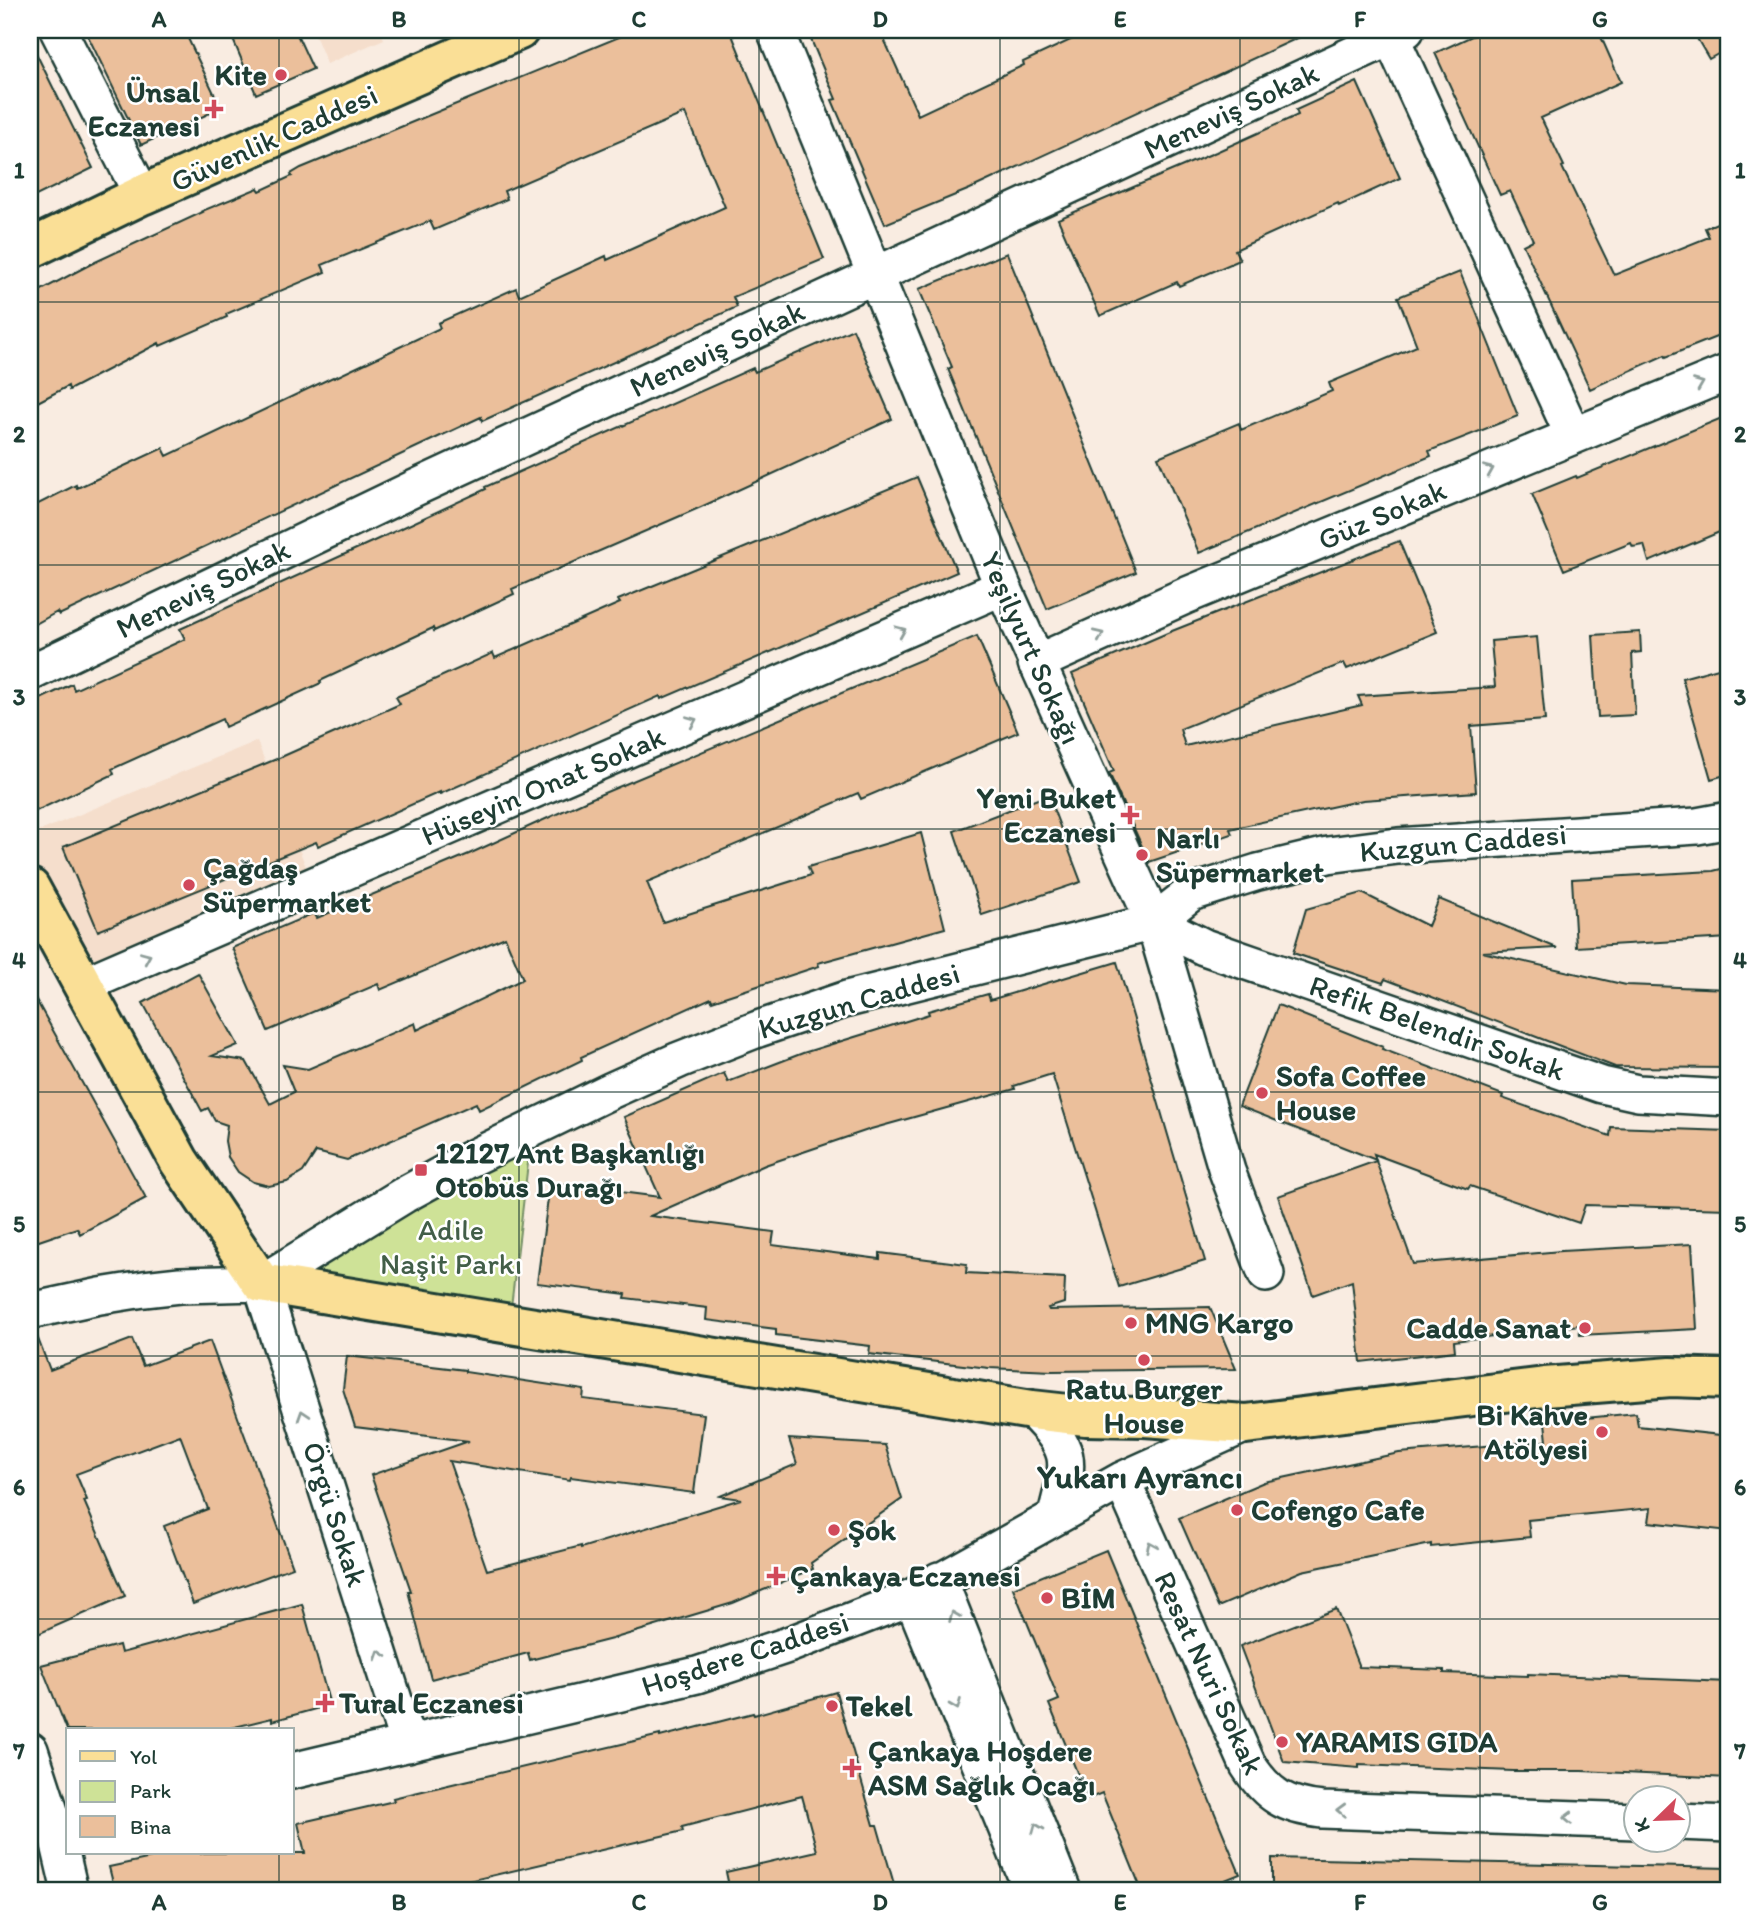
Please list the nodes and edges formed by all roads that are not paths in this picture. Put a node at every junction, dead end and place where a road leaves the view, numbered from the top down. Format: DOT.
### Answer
graph roads {
  1 [pos="58,30"];
  2 [pos="519,30"];
  3 [pos="775,30"];
  4 [pos="1398,33"];
  5 [pos="142,195"];
  6 [pos="30,249"];
  7 [pos="876,275"];
  8 [pos="1729,372"];
  9 [pos="1573,435"];
  10 [pos="1003,587"];
  11 [pos="1036,663"];
  12 [pos="30,673"];
  13 [pos="1729,820"];
  14 [pos="30,888"];
  15 [pos="1154,922"];
  16 [pos="83,985"];
  17 [pos="1729,1098"];
  18 [pos="1266,1274"];
  19 [pos="261,1283"];
  20 [pos="30,1311"];
  21 [pos="1729,1379"];
  22 [pos="1032,1410"];
  23 [pos="1246,1424"];
  24 [pos="1122,1480"];
  25 [pos="1056,1515"];
  26 [pos="926,1588"];
  27 [pos="408,1744"];
  28 [pos="30,1750"];
  29 [pos="294,1771"];
  30 [pos="1622,1821"];
  31 [pos="1692,1823"];
  32 [pos="1729,1824"];
  33 [pos="51,1828"];
  34 [pos="70,1891"];
  35 [pos="1032,1891"];
  36 [pos="1063,1891"];
  1 -- 5 [label="street"];
  2 -- 5 [label="main road, Güvenlik Caddesi"];
  3 -- 7 [label="street, Yeşilyurt Sokağı"];
  4 -- 7 [label="street, Meneviş Sokak"];
  4 -- 9 [label="street"];
  5 -- 6 [label="main road, Güvenlik Caddesi"];
  7 -- 10 [label="street, Yeşilyurt Sokağı"];
  7 -- 12 [label="street, Meneviş Sokak"];
  9 -- 8 [label="street, Güz Sokak, one-way"];
  11 -- 9 [label="street, Güz Sokak, one-way"];
  10 -- 11 [label="street, Yeşilyurt Sokağı"];
  16 -- 10 [label="street, Hüseyin Onat Sokak, one-way"];
  11 -- 15 [label="street, Yeşilyurt Sokağı"];
  13 -- 15 [label="street, Kuzgun Caddesi"];
  14 -- 16 [label="main road"];
  15 -- 17 [label="street, Refik Belendir Sokak"];
  15 -- 18 [label="street, Yeşilyurt Sokağı"];
  15 -- 19 [label="street, Kuzgun Caddesi"];
  16 -- 19 [label="main road"];
  19 -- 20 [label="street"];
  19 -- 22 [label="main road"];
  27 -- 19 [label="street, Örgü Sokak, one-way"];
  21 -- 23 [label="main road"];
  22 -- 23 [label="main road"];
  22 -- 25 [label="street"];
  23 -- 24 [label="street, Hoşdere Caddesi"];
  24 -- 25 [label="street, Hoşdere Caddesi"];
  30 -- 24 [label="street, Resat Nuri Sokak, one-way"];
  25 -- 26 [label="street, Hoşdere Caddesi"];
  26 -- 27 [label="street, Hoşdere Caddesi"];
  26 -- 35 [label="street, one-way"];
  36 -- 26 [label="street, one-way"];
  27 -- 29 [label="street, Hoşdere Caddesi"];
  28 -- 33 [label="street"];
  31 -- 32 [label="street"];
  33 -- 34 [label="street"];
}
